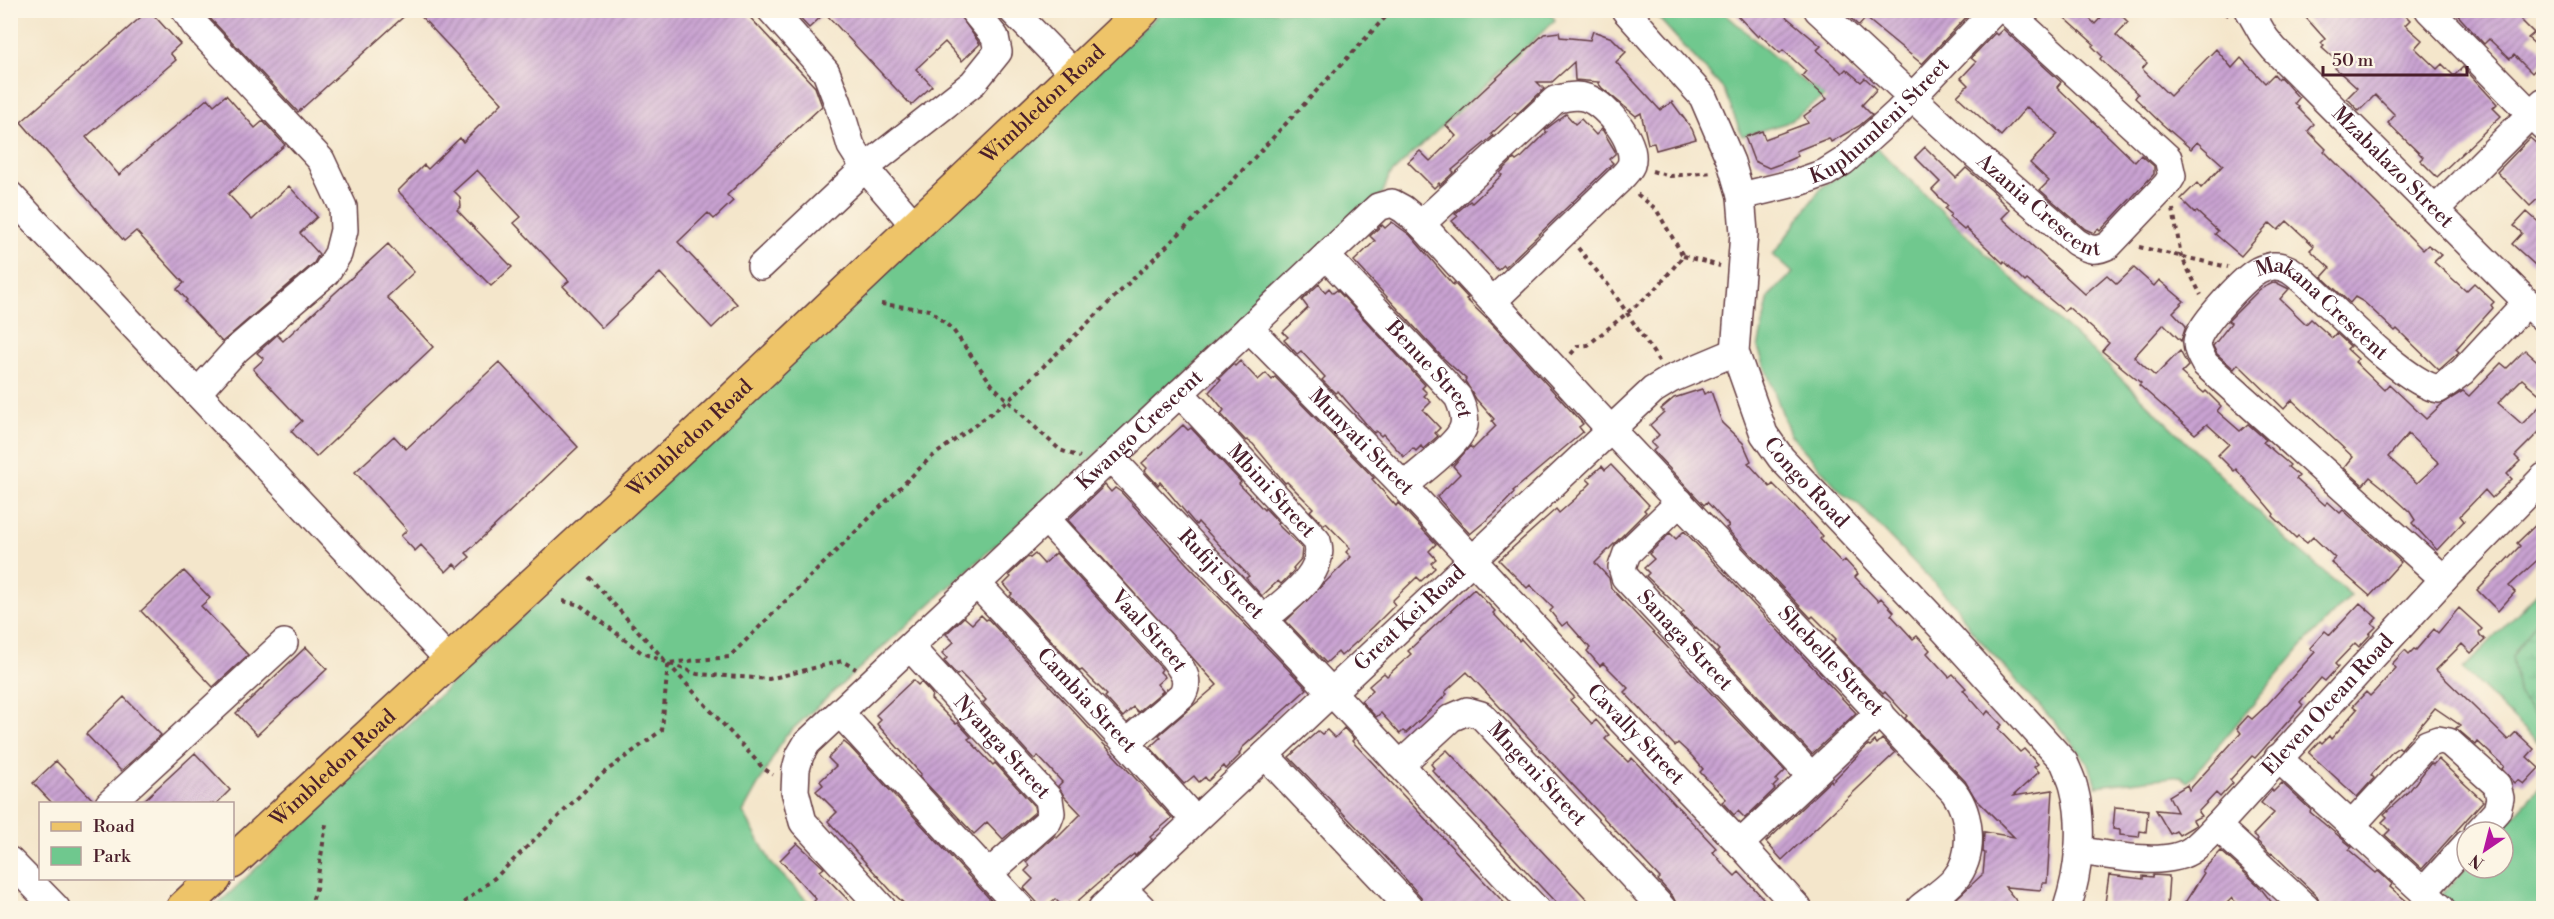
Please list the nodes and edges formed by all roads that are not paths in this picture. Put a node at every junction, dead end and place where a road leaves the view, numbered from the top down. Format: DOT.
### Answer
graph roads {
  1 [pos="186,10"];
  2 [pos="771,10"];
  3 [pos="973,10"];
  4 [pos="1012,10"];
  5 [pos="1143,10"];
  6 [pos="1625,10"];
  7 [pos="1818,10"];
  8 [pos="1995,10"];
  9 [pos="2006,10"];
  10 [pos="2248,10"];
  11 [pos="2429,10"];
  12 [pos="1075,75"];
  13 [pos="1912,97"];
  14 [pos="2539,114"];
  15 [pos="865,168"];
  16 [pos="10,195"];
  17 [pos="1741,196"];
  18 [pos="2436,209"];
  19 [pos="1421,224"];
  20 [pos="915,226"];
  21 [pos="1326,256"];
  22 [pos="761,266"];
  23 [pos="1493,301"];
  24 [pos="2535,310"];
  25 [pos="1249,328"];
  26 [pos="1735,352"];
  27 [pos="197,393"];
  28 [pos="1180,393"];
  29 [pos="1611,430"];
  30 [pos="1111,458"];
  31 [pos="2544,477"];
  32 [pos="1404,486"];
  33 [pos="1680,502"];
  34 [pos="1046,519"];
  35 [pos="1473,560"];
  36 [pos="2444,579"];
  37 [pos="977,584"];
  38 [pos="1263,620"];
  39 [pos="284,643"];
  40 [pos="910,647"];
  41 [pos="450,661"];
  42 [pos="1331,693"];
  43 [pos="1880,712"];
  44 [pos="840,713"];
  45 [pos="1126,743"];
  46 [pos="1265,755"];
  47 [pos="2278,758"];
  48 [pos="1400,765"];
  49 [pos="1811,776"];
  50 [pos="111,802"];
  51 [pos="1196,820"];
  52 [pos="2489,820"];
  53 [pos="2217,826"];
  54 [pos="2351,826"];
  55 [pos="1740,844"];
  56 [pos="2078,850"];
  57 [pos="234,860"];
  58 [pos="2455,863"];
  59 [pos="26,869"];
  60 [pos="988,874"];
  61 [pos="214,880"];
  62 [pos="1123,889"];
  63 [pos="2432,900"];
  64 [pos="56,909"];
  65 [pos="183,909"];
  66 [pos="882,909"];
  67 [pos="1020,909"];
  68 [pos="1102,909"];
  69 [pos="1142,909"];
  70 [pos="1410,909"];
  71 [pos="1535,909"];
  72 [pos="1662,909"];
  73 [pos="1798,909"];
  74 [pos="1920,909"];
  75 [pos="2067,909"];
  76 [pos="2306,909"];
  1 -- 27 [label="street"];
  2 -- 15 [label="street"];
  3 -- 15 [label="street"];
  4 -- 12 [label="street"];
  5 -- 12 [label="main road, Wimbledon Road"];
  6 -- 17 [label="street, Congo Road"];
  7 -- 13 [label="street"];
  8 -- 13 [label="street, Kuphumleni Street"];
  9 -- 13 [label="street, Azania Crescent"];
  10 -- 18 [label="street, Mzabalazo Street"];
  11 -- 14 [label="street"];
  12 -- 20 [label="main road, Wimbledon Road"];
  13 -- 17 [label="street, Kuphumleni Street"];
  14 -- 18 [label="street"];
  15 -- 20 [label="street"];
  15 -- 22 [label="street"];
  16 -- 27 [label="street"];
  17 -- 26 [label="street, Congo Road"];
  18 -- 24 [label="street, Mzabalazo Street"];
  19 -- 21 [label="street, Kwango Crescent"];
  19 -- 23 [label="street, Kwango Crescent"];
  19 -- 23 [label="street"];
  20 -- 41 [label="main road, Wimbledon Road"];
  21 -- 25 [label="street, Kwango Crescent"];
  21 -- 32 [label="street, Benue Street"];
  23 -- 29 [label="street, Kwango Crescent"];
  24 -- 36 [label="street, Makana Crescent"];
  25 -- 28 [label="street, Kwango Crescent"];
  25 -- 32 [label="street, Munyati Street"];
  26 -- 29 [label="street, Great Kei Road"];
  26 -- 56 [label="street, Congo Road"];
  27 -- 41 [label="street"];
  28 -- 30 [label="street, Kwango Crescent"];
  28 -- 38 [label="street, Mbini Street"];
  29 -- 33 [label="street, Shebelle Street"];
  29 -- 35 [label="street, Great Kei Road"];
  30 -- 34 [label="street, Kwango Crescent"];
  30 -- 38 [label="street, Rufiji Street"];
  31 -- 36 [label="street, Eleven Ocean Road"];
  32 -- 35 [label="street, Munyati Street"];
  33 -- 43 [label="street, Shebelle Street"];
  33 -- 49 [label="street, Sanaga Street"];
  34 -- 37 [label="street, Kwango Crescent"];
  34 -- 45 [label="street, Vaal Street"];
  35 -- 42 [label="street, Great Kei Road"];
  35 -- 55 [label="street, Cavally Street"];
  36 -- 47 [label="street, Eleven Ocean Road"];
  37 -- 40 [label="street, Kwango Crescent"];
  37 -- 45 [label="street, Cambia Street"];
  38 -- 42 [label="street, Rufiji Street"];
  39 -- 50 [label="street"];
  40 -- 44 [label="street, Kwango Crescent"];
  40 -- 60 [label="street, Nyanga Street"];
  41 -- 57 [label="main road, Wimbledon Road"];
  42 -- 46 [label="street, Great Kei Road"];
  42 -- 48 [label="street, Rufiji Street"];
  43 -- 49 [label="street"];
  43 -- 74 [label="street, Shebelle Street"];
  44 -- 60 [label="street"];
  44 -- 66 [label="street, Kwango Crescent"];
  45 -- 51 [label="street, Cambia Street"];
  46 -- 51 [label="street, Great Kei Road"];
  46 -- 70 [label="street"];
  47 -- 53 [label="street, Eleven Ocean Road"];
  47 -- 54 [label="street"];
  48 -- 71 [label="street, Rufiji Street"];
  48 -- 72 [label="street, Mngeni Street"];
  49 -- 55 [label="street"];
  51 -- 62 [label="street, Great Kei Road"];
  52 -- 54 [label="street"];
  53 -- 56 [label="street, Eleven Ocean Road"];
  53 -- 76 [label="street"];
  54 -- 63 [label="street"];
  55 -- 73 [label="street, Cavally Street"];
  56 -- 75 [label="street, Congo Road"];
  58 -- 63 [label="street"];
  59 -- 64 [label="street"];
  60 -- 67 [label="street"];
  61 -- 65 [label="main road"];
  62 -- 68 [label="street, Great Kei Road"];
  62 -- 69 [label="street"];
}
